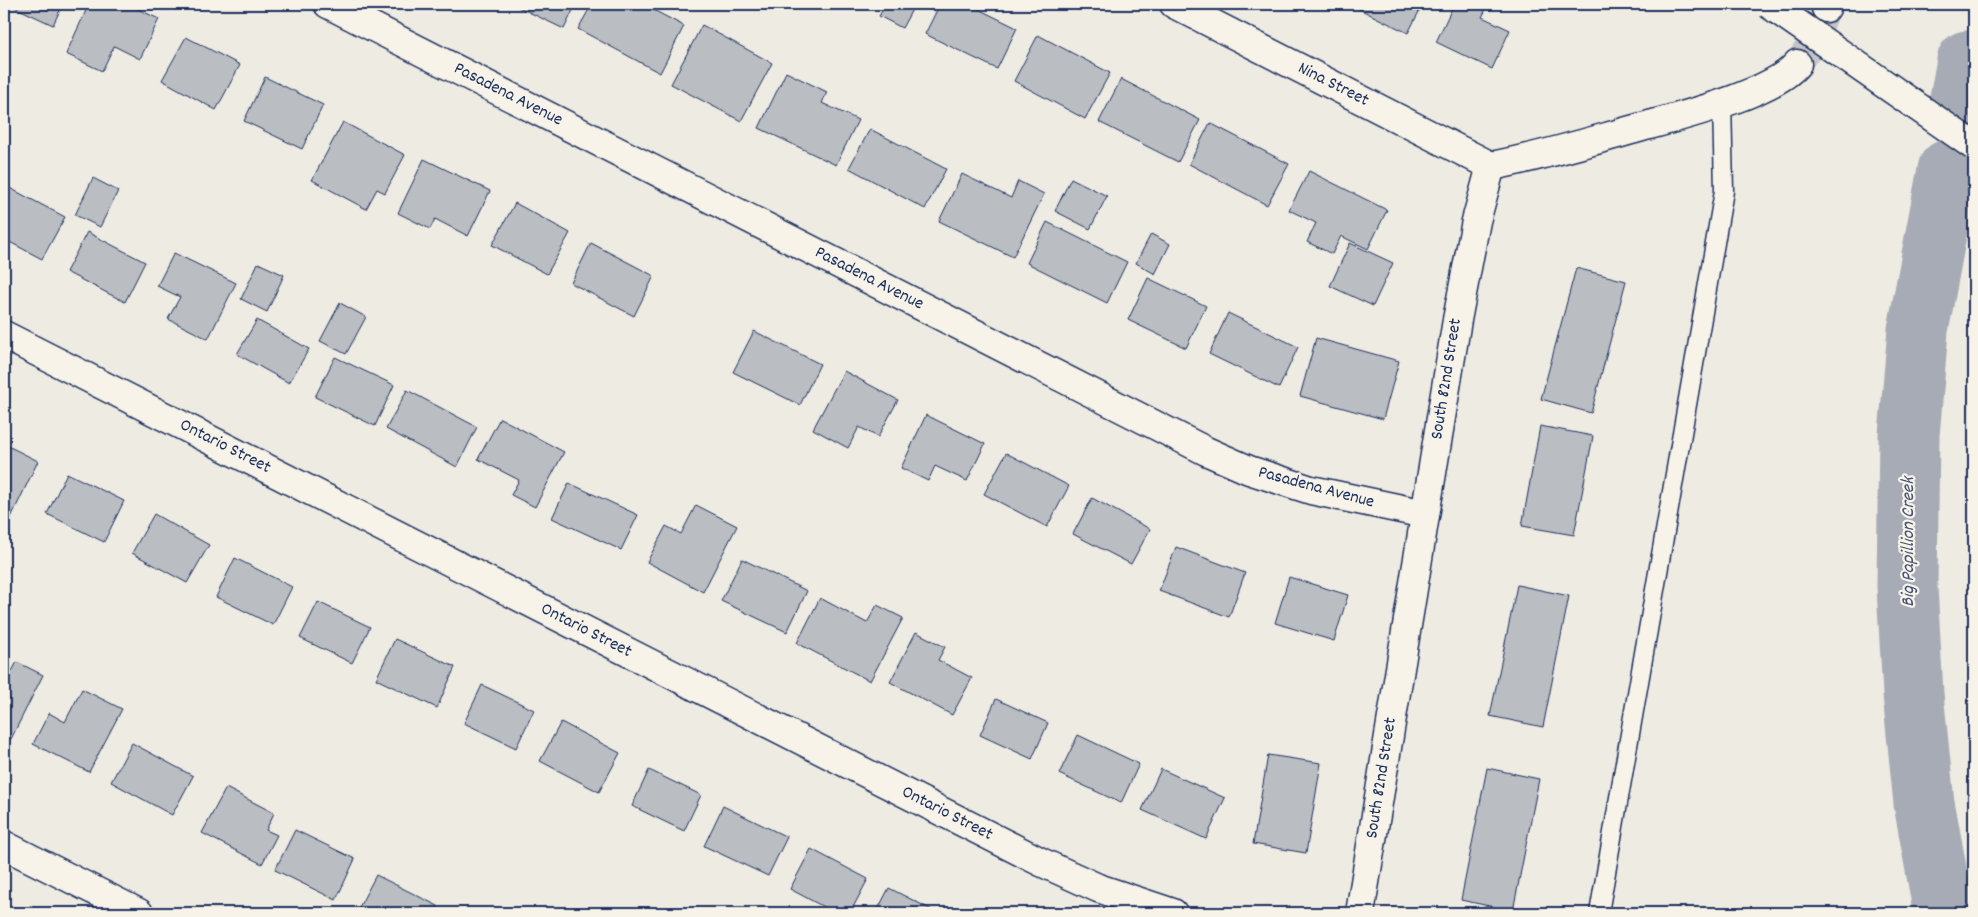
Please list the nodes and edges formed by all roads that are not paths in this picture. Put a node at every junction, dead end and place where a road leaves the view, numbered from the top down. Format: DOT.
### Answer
graph roads {
  1 [pos="328,4"];
  2 [pos="1174,4"];
  3 [pos="1770,4"];
  4 [pos="1797,64"];
  5 [pos="1722,102"];
  6 [pos="1974,146"];
  7 [pos="1491,166"];
  8 [pos="4,335"];
  9 [pos="1425,514"];
  10 [pos="4,845"];
  11 [pos="139,913"];
  12 [pos="1174,913"];
  13 [pos="1360,913"];
  14 [pos="1599,913"];
  1 -- 9 [label="main road, Pasadena Avenue"];
  2 -- 7 [label="main road, Nina Street"];
  3 -- 6 [label="main road, bridge"];
  4 -- 5 [label="main road"];
  5 -- 7 [label="main road"];
  5 -- 14 [label="lane"];
  7 -- 9 [label="main road, South 82nd Street"];
  8 -- 12 [label="main road, Ontario Street"];
  9 -- 13 [label="main road, South 82nd Street"];
  10 -- 11 [label="main road"];
}
